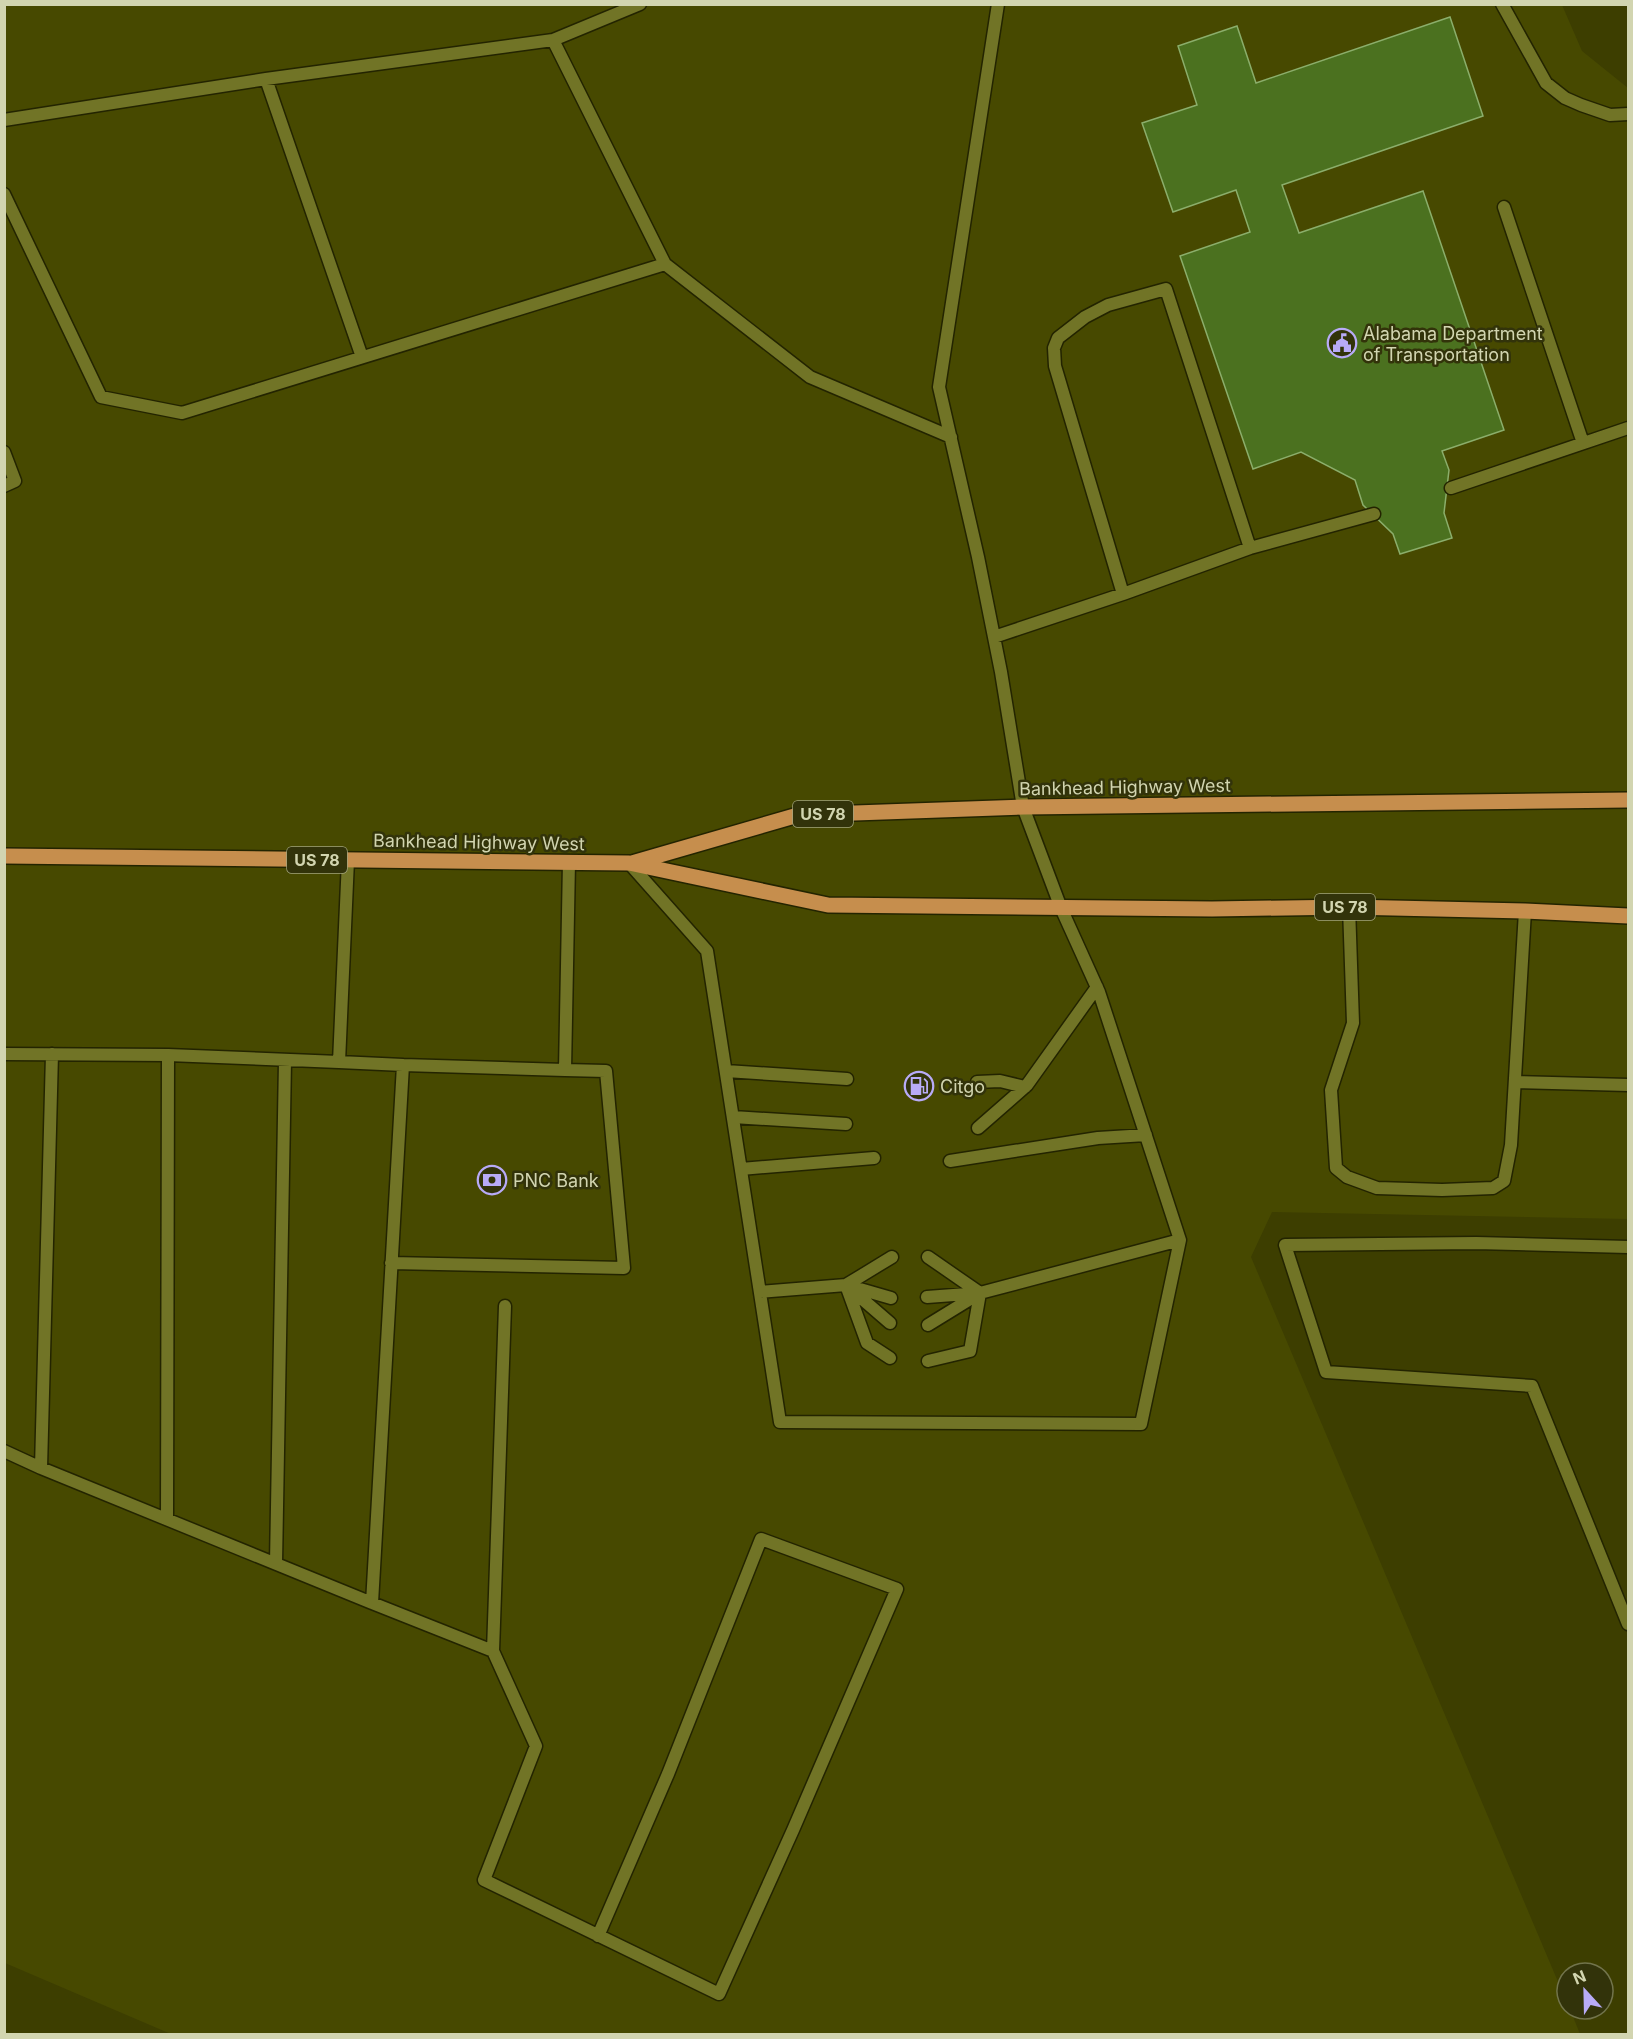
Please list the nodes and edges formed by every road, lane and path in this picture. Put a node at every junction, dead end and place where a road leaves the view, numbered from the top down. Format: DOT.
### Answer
graph roads {
  1 [pos="640,4"];
  2 [pos="998,4"];
  3 [pos="1502,4"];
  4 [pos="552,40"];
  5 [pos="266,79"];
  6 [pos="1629,114"];
  7 [pos="4,120"];
  8 [pos="4,194"];
  9 [pos="1504,207"];
  10 [pos="665,264"];
  11 [pos="362,357"];
  12 [pos="1629,428"];
  13 [pos="951,437"];
  14 [pos="1583,443"];
  15 [pos="4,452"];
  16 [pos="4,486"];
  17 [pos="1451,488"];
  18 [pos="1374,514"];
  19 [pos="1250,548"];
  20 [pos="1123,594"];
  21 [pos="994,637"];
  22 [pos="1629,800"];
  23 [pos="1023,807"];
  24 [pos="4,856"];
  25 [pos="348,860"];
  26 [pos="570,862"];
  27 [pos="629,863"];
  28 [pos="1349,907"];
  29 [pos="1061,908"];
  30 [pos="1525,911"];
  31 [pos="1629,916"];
  32 [pos="1097,987"];
  33 [pos="4,1054"];
  34 [pos="52,1054"];
  35 [pos="168,1055"];
  36 [pos="285,1061"];
  37 [pos="339,1062"];
  38 [pos="403,1065"];
  39 [pos="565,1070"];
  40 [pos="726,1071"];
  41 [pos="847,1079"];
  42 [pos="977,1082"];
  43 [pos="1515,1082"];
  44 [pos="1629,1085"];
  45 [pos="1025,1087"];
  46 [pos="733,1117"];
  47 [pos="846,1124"];
  48 [pos="978,1128"];
  49 [pos="1146,1135"];
  50 [pos="874,1158"];
  51 [pos="950,1161"];
  52 [pos="741,1169"];
  53 [pos="1180,1240"];
  54 [pos="1629,1247"];
  55 [pos="892,1257"];
  56 [pos="928,1257"];
  57 [pos="391,1263"];
  58 [pos="846,1285"];
  59 [pos="760,1292"];
  60 [pos="981,1293"];
  61 [pos="927,1297"];
  62 [pos="891,1298"];
  63 [pos="505,1306"];
  64 [pos="890,1323"];
  65 [pos="928,1325"];
  66 [pos="890,1358"];
  67 [pos="928,1361"];
  68 [pos="4,1451"];
  69 [pos="41,1467"];
  70 [pos="167,1519"];
  71 [pos="276,1563"];
  72 [pos="372,1603"];
  73 [pos="1629,1624"];
  74 [pos="493,1651"];
  75 [pos="598,1936"];
  1 -- 4 [label="lane"];
  2 -- 13 [label="lane"];
  3 -- 6 [label="lane"];
  4 -- 5 [label="lane"];
  4 -- 10 [label="lane"];
  5 -- 7 [label="lane"];
  5 -- 11 [label="lane"];
  8 -- 11 [label="lane"];
  9 -- 14 [label="lane"];
  10 -- 11 [label="lane"];
  10 -- 13 [label="lane"];
  12 -- 14 [label="lane"];
  13 -- 21 [label="lane"];
  14 -- 17 [label="lane"];
  15 -- 16 [label="lane"];
  18 -- 19 [label="lane"];
  19 -- 20 [label="lane"];
  19 -- 20 [label="lane"];
  20 -- 21 [label="lane"];
  21 -- 23 [label="lane"];
  22 -- 23 [label="main road, Bankhead Highway West / US 78"];
  23 -- 27 [label="main road, Bankhead Highway West / US 78"];
  23 -- 29 [label="lane"];
  24 -- 25 [label="main road, Bankhead Highway West / US 78"];
  25 -- 26 [label="main road, Bankhead Highway West / US 78"];
  25 -- 37 [label="lane"];
  26 -- 27 [label="main road, Bankhead Highway West / US 78"];
  26 -- 39 [label="lane"];
  27 -- 29 [label="main road, Bankhead Highway West / US 78"];
  27 -- 40 [label="lane"];
  28 -- 29 [label="main road, Bankhead Highway West / US 78"];
  28 -- 30 [label="main road, Bankhead Highway West / US 78"];
  28 -- 43 [label="lane"];
  29 -- 32 [label="lane"];
  30 -- 31 [label="main road, Bankhead Highway West / US 78"];
  30 -- 43 [label="lane"];
  32 -- 45 [label="lane"];
  32 -- 49 [label="lane"];
  33 -- 34 [label="lane"];
  34 -- 35 [label="lane"];
  34 -- 69 [label="lane"];
  35 -- 36 [label="lane"];
  35 -- 70 [label="lane"];
  36 -- 37 [label="lane"];
  36 -- 71 [label="lane"];
  37 -- 38 [label="lane"];
  38 -- 39 [label="lane"];
  38 -- 57 [label="lane"];
  39 -- 57 [label="lane"];
  40 -- 41 [label="lane"];
  40 -- 46 [label="lane"];
  42 -- 45 [label="lane"];
  43 -- 44 [label="lane"];
  45 -- 48 [label="lane"];
  46 -- 47 [label="lane"];
  46 -- 52 [label="lane"];
  49 -- 51 [label="lane"];
  49 -- 53 [label="lane"];
  50 -- 52 [label="lane"];
  52 -- 59 [label="lane"];
  53 -- 59 [label="lane"];
  53 -- 60 [label="lane"];
  54 -- 73 [label="lane"];
  55 -- 58 [label="lane"];
  56 -- 60 [label="lane"];
  57 -- 72 [label="lane"];
  58 -- 59 [label="lane"];
  58 -- 62 [label="lane"];
  58 -- 64 [label="lane"];
  58 -- 66 [label="lane"];
  60 -- 61 [label="lane"];
  60 -- 65 [label="lane"];
  60 -- 67 [label="lane"];
  63 -- 74 [label="lane"];
  68 -- 69 [label="lane"];
  69 -- 70 [label="lane"];
  70 -- 71 [label="lane"];
  71 -- 72 [label="lane"];
  72 -- 74 [label="lane"];
  74 -- 75 [label="lane"];
  75 -- 75 [label="lane"];
}
